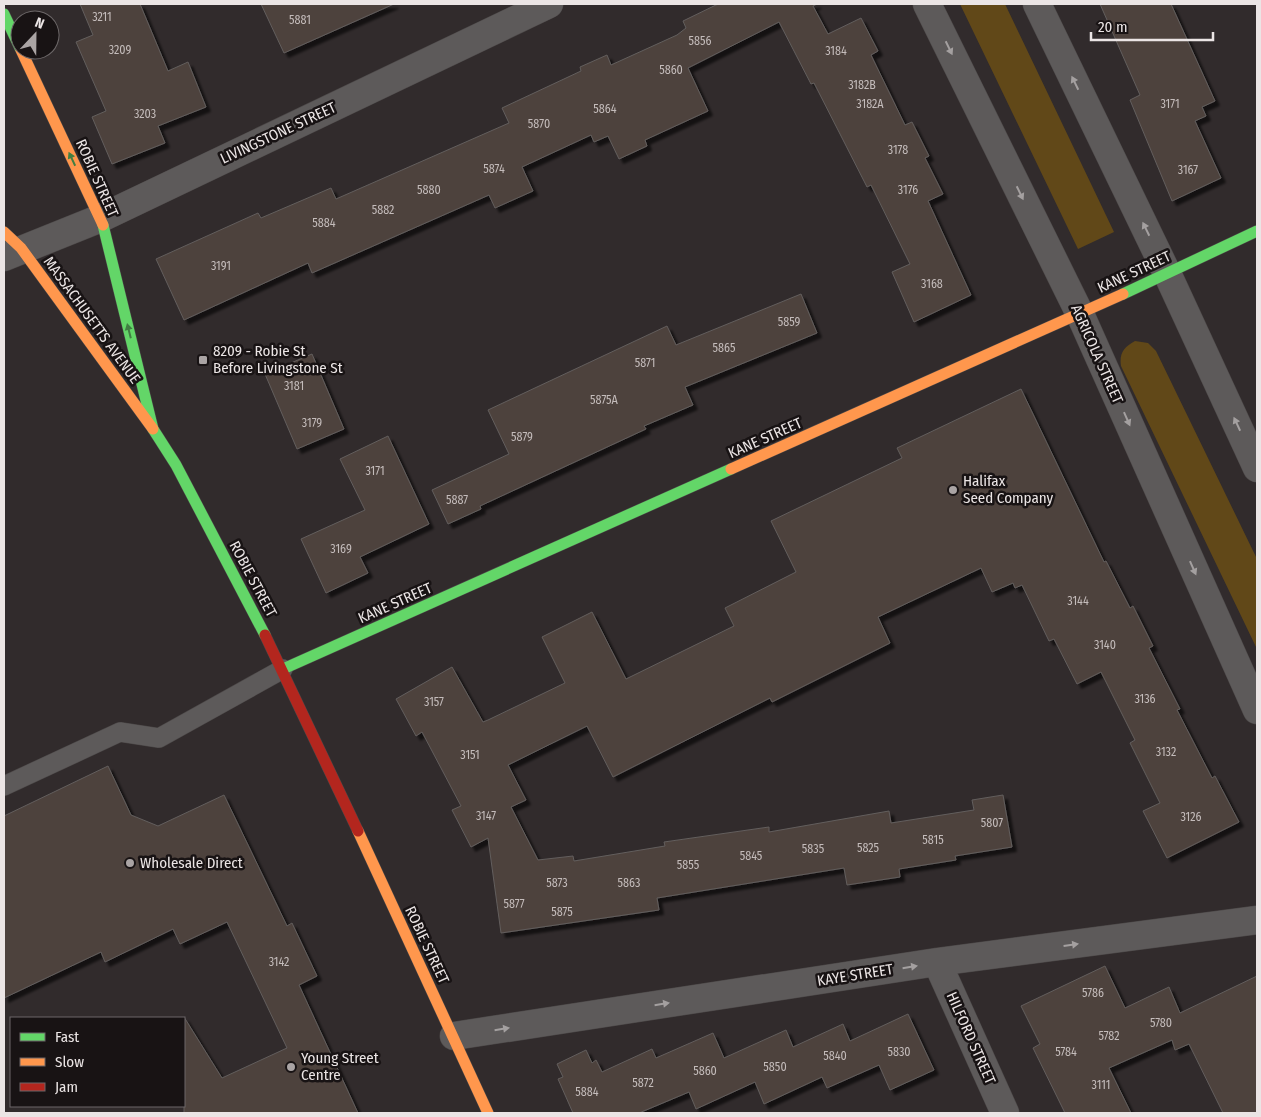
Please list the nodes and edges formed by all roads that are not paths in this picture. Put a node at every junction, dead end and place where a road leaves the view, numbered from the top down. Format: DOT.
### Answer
graph roads {
  1 [pos="549,4"];
  2 [pos="927,4"];
  3 [pos="1037,4"];
  4 [pos="4,14"];
  5 [pos="10,27"];
  6 [pos="25,60"];
  7 [pos="101,218"];
  8 [pos="1257,231"];
  9 [pos="9,246"];
  10 [pos="1167,273"];
  11 [pos="1080,314"];
  12 [pos="153,429"];
  13 [pos="1257,468"];
  14 [pos="283,670"];
  15 [pos="1257,710"];
  16 [pos="4,786"];
  17 [pos="1257,920"];
  18 [pos="937,962"];
  19 [pos="454,1036"];
  20 [pos="488,1113"];
  21 [pos="1005,1113"];
  1 -- 7 [label="street, LIVINGSTONE STREET"];
  2 -- 11 [label="street, AGRICOLA STREET, one-way"];
  10 -- 3 [label="street, one-way"];
  4 -- 5 [label="street, ROBIE STREET"];
  7 -- 6 [label="street, ROBIE STREET, one-way"];
  7 -- 9 [label="street, LIVINGSTONE STREET"];
  12 -- 7 [label="street, ROBIE STREET, one-way"];
  8 -- 10 [label="street, KANE STREET"];
  9 -- 12 [label="street, MASSACHUSETTS AVENUE"];
  10 -- 11 [label="street, KANE STREET"];
  13 -- 10 [label="street, one-way"];
  11 -- 14 [label="street, KANE STREET"];
  11 -- 15 [label="street, AGRICOLA STREET, one-way"];
  12 -- 14 [label="street, ROBIE STREET"];
  14 -- 16 [label="lane"];
  14 -- 19 [label="street, ROBIE STREET"];
  18 -- 17 [label="street, KAYE STREET, one-way"];
  19 -- 18 [label="street, KAYE STREET, one-way"];
  18 -- 21 [label="street, HILFORD STREET"];
  19 -- 20 [label="street, ROBIE STREET"];
}
